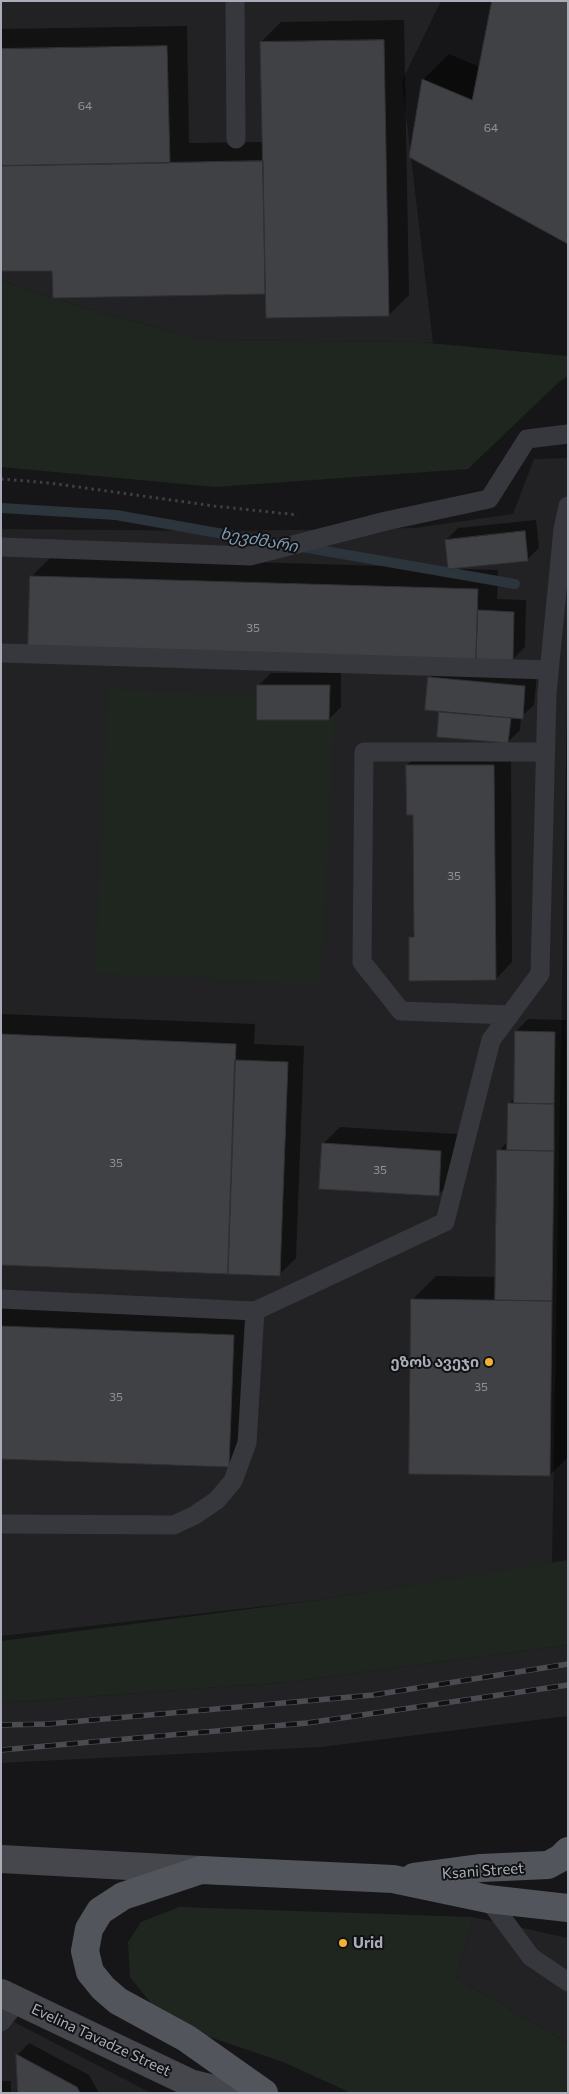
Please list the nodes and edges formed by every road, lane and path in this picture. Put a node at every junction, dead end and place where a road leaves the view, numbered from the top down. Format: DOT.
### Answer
graph roads {
  1 [pos="235,1"];
  2 [pos="236,139"];
  3 [pos="568,434"];
  4 [pos="1,479"];
  5 [pos="568,506"];
  6 [pos="300,515"];
  7 [pos="1,547"];
  8 [pos="1,653"];
  9 [pos="548,670"];
  10 [pos="545,752"];
  11 [pos="510,1015"];
  12 [pos="1,1299"];
  13 [pos="255,1311"];
  14 [pos="1,1524"];
  15 [pos="568,1851"];
  16 [pos="1,1859"];
  17 [pos="201,1870"];
  18 [pos="393,1879"];
  19 [pos="488,1899"];
  20 [pos="568,1908"];
  21 [pos="568,1982"];
  22 [pos="10,1997"];
  23 [pos="1,2022"];
  24 [pos="230,2093"];
  25 [pos="264,2093"];
  1 -- 2 [label="lane"];
  3 -- 7 [label="lane"];
  4 -- 6 [label="path"];
  5 -- 9 [label="lane"];
  8 -- 9 [label="lane"];
  9 -- 10 [label="lane"];
  10 -- 11 [label="lane"];
  10 -- 11 [label="lane"];
  11 -- 13 [label="lane"];
  12 -- 13 [label="lane"];
  13 -- 14 [label="lane"];
  15 -- 18 [label="main road, Ksani Street"];
  16 -- 17 [label="main road"];
  17 -- 18 [label="main road"];
  17 -- 25 [label="main road"];
  18 -- 19 [label="main road"];
  19 -- 20 [label="main road"];
  19 -- 21 [label="lane"];
  22 -- 23 [label="lane"];
  22 -- 24 [label="main road, Evelina Tavadze Street"];
}
